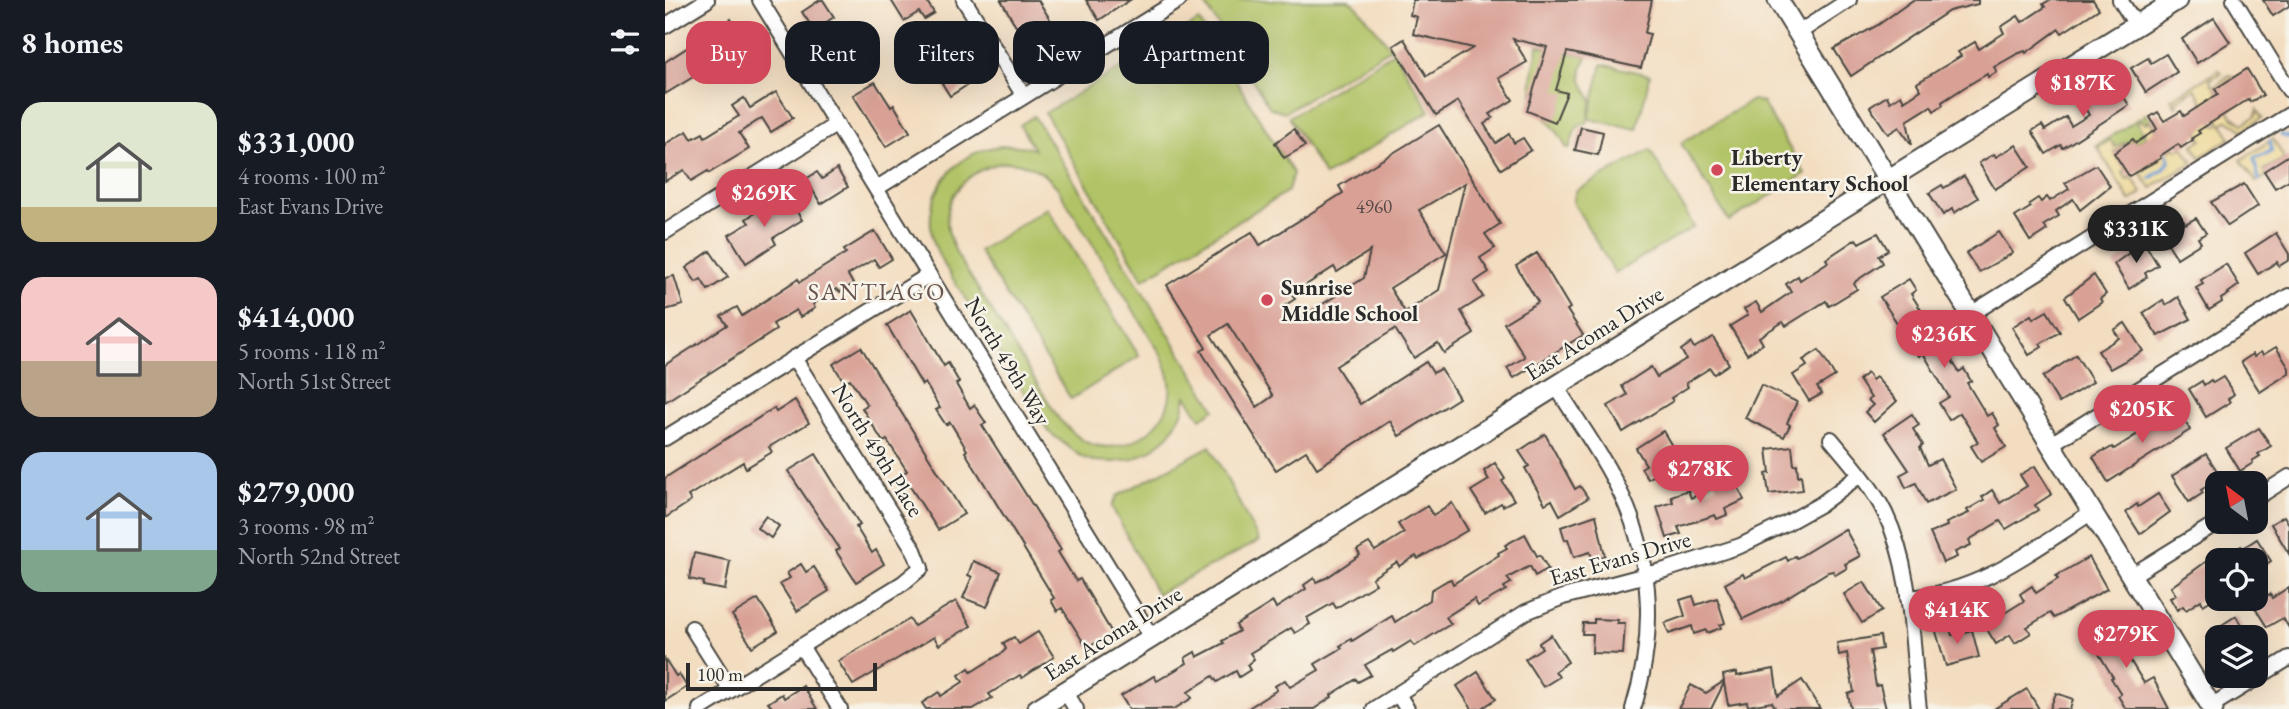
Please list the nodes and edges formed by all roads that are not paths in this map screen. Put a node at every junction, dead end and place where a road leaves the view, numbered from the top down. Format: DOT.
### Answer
graph roads {
  1 [pos="707,0"];
  2 [pos="760,0"];
  3 [pos="964,0"];
  4 [pos="1778,0"];
  5 [pos="1849,0"];
  6 [pos="2120,0"];
  7 [pos="2178,0"];
  8 [pos="2234,0"];
  9 [pos="1172,2"];
  10 [pos="665,26"];
  11 [pos="2137,26"];
  12 [pos="1798,33"];
  13 [pos="2289,90"];
  14 [pos="1024,96"];
  15 [pos="2289,115"];
  16 [pos="837,124"];
  17 [pos="1890,179"];
  18 [pos="877,188"];
  19 [pos="665,232"];
  20 [pos="929,275"];
  21 [pos="2289,296"];
  22 [pos="1971,314"];
  23 [pos="794,358"];
  24 [pos="1556,386"];
  25 [pos="665,438"];
  26 [pos="1831,439"];
  27 [pos="2051,444"];
  28 [pos="1860,475"];
  29 [pos="2289,477"];
  30 [pos="2268,490"];
  31 [pos="2092,513"];
  32 [pos="2205,530"];
  33 [pos="1644,575"];
  34 [pos="2131,576"];
  35 [pos="1908,598"];
  36 [pos="692,628"];
  37 [pos="1152,638"];
  38 [pos="801,646"];
  39 [pos="2289,657"];
  40 [pos="731,690"];
  41 [pos="1065,691"];
  42 [pos="1398,694"];
  43 [pos="2212,708"];
  44 [pos="700,709"];
  45 [pos="840,709"];
  46 [pos="1037,709"];
  47 [pos="1076,709"];
  48 [pos="1374,709"];
  49 [pos="1407,709"];
  50 [pos="1633,709"];
  51 [pos="1919,709"];
  1 -- 10 [label="street"];
  2 -- 16 [label="street, North 49th Way"];
  3 -- 14 [label="street"];
  4 -- 12 [label="street"];
  5 -- 12 [label="street"];
  6 -- 11 [label="street"];
  7 -- 11 [label="street, East Acoma Drive"];
  8 -- 13 [label="street"];
  9 -- 14 [label="street"];
  11 -- 17 [label="street, East Acoma Drive"];
  12 -- 17 [label="street"];
  14 -- 18 [label="street"];
  15 -- 22 [label="street"];
  16 -- 18 [label="street, North 49th Way"];
  16 -- 19 [label="street"];
  17 -- 22 [label="street"];
  17 -- 24 [label="street, East Acoma Drive"];
  18 -- 20 [label="street, North 49th Way"];
  20 -- 23 [label="street"];
  20 -- 37 [label="street, North 49th Way"];
  21 -- 27 [label="street"];
  22 -- 27 [label="street"];
  23 -- 25 [label="street"];
  23 -- 38 [label="street, North 49th Place"];
  24 -- 33 [label="street"];
  24 -- 37 [label="street, East Acoma Drive"];
  26 -- 28 [label="street"];
  27 -- 31 [label="street"];
  28 -- 33 [label="street, East Evans Drive"];
  28 -- 35 [label="street"];
  29 -- 30 [label="street"];
  31 -- 34 [label="street"];
  31 -- 35 [label="street"];
  32 -- 34 [label="street"];
  33 -- 42 [label="street, East Evans Drive"];
  33 -- 50 [label="street"];
  34 -- 43 [label="street"];
  35 -- 51 [label="street"];
  36 -- 40 [label="street"];
  37 -- 41 [label="street, East Acoma Drive"];
  38 -- 40 [label="street"];
  38 -- 45 [label="street"];
  39 -- 43 [label="street"];
  40 -- 44 [label="street"];
  41 -- 46 [label="street, East Acoma Drive"];
  41 -- 47 [label="street"];
  42 -- 48 [label="street, East Evans Drive"];
  42 -- 49 [label="street"];
}
